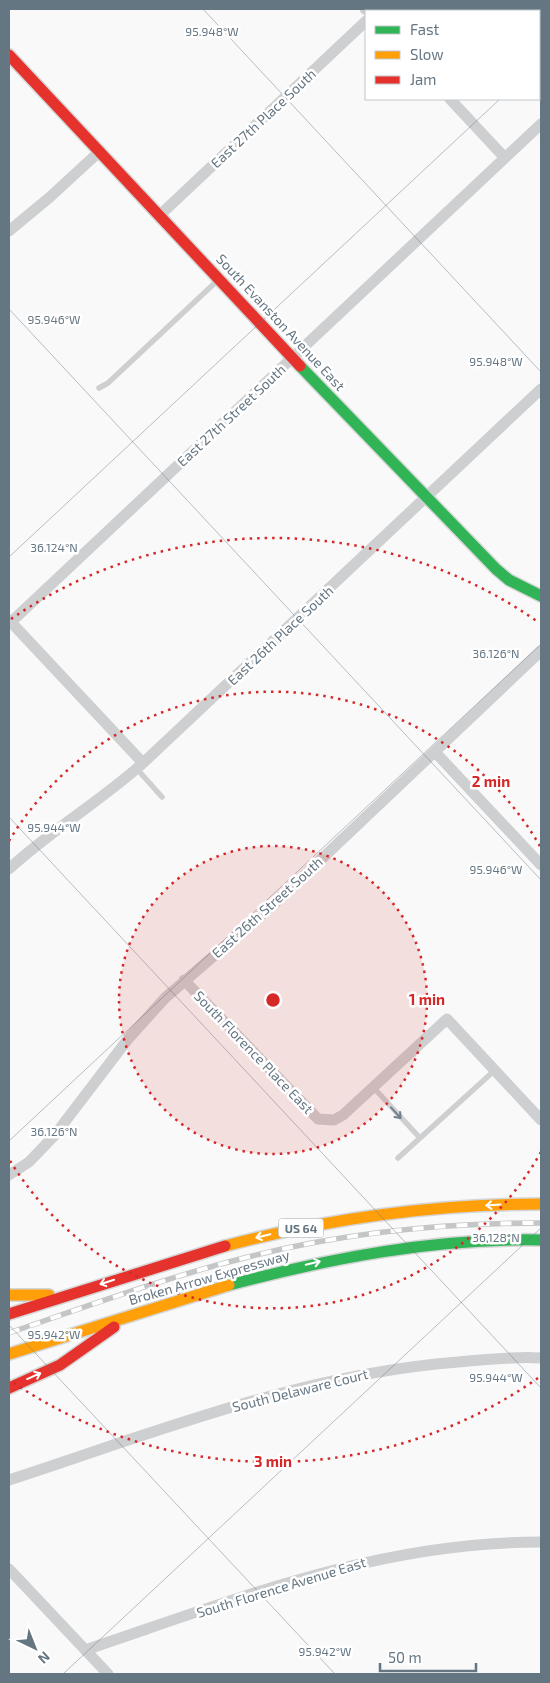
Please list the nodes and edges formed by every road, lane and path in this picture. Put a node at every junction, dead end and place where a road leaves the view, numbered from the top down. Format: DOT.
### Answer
graph roads {
  1 [pos="365,22"];
  2 [pos="9,55"];
  3 [pos="451,100"];
  4 [pos="541,124"];
  5 [pos="100,151"];
  6 [pos="505,158"];
  7 [pos="160,215"];
  8 [pos="9,231"];
  9 [pos="219,279"];
  10 [pos="292,357"];
  11 [pos="99,388"];
  12 [pos="541,389"];
  13 [pos="427,496"];
  14 [pos="541,596"];
  15 [pos="9,622"];
  16 [pos="541,652"];
  17 [pos="435,752"];
  18 [pos="140,766"];
  19 [pos="162,797"];
  20 [pos="541,865"];
  21 [pos="9,869"];
  22 [pos="184,980"];
  23 [pos="495,1070"];
  24 [pos="372,1087"];
  25 [pos="541,1120"];
  26 [pos="420,1138"];
  27 [pos="398,1158"];
  28 [pos="9,1175"];
  29 [pos="541,1204"];
  30 [pos="541,1240"];
  31 [pos="9,1295"];
  32 [pos="69,1295"];
  33 [pos="9,1314"];
  34 [pos="132,1314"];
  35 [pos="9,1354"];
  36 [pos="541,1358"];
  37 [pos="9,1388"];
  38 [pos="9,1480"];
  39 [pos="541,1542"];
  40 [pos="9,1569"];
  41 [pos="85,1650"];
  42 [pos="108,1674"];
  1 -- 7 [label="street, East 27th Place South"];
  2 -- 5 [label="main road, South Evanston Avenue East"];
  3 -- 6 [label="street"];
  4 -- 6 [label="street, East 27th Street South"];
  5 -- 7 [label="main road, South Evanston Avenue East"];
  5 -- 8 [label="street"];
  6 -- 10 [label="street, East 27th Street South"];
  7 -- 9 [label="main road, South Evanston Avenue East"];
  9 -- 10 [label="main road, South Evanston Avenue East"];
  9 -- 11 [label="lane"];
  10 -- 13 [label="main road, South Evanston Avenue East"];
  10 -- 15 [label="street, East 27th Street South"];
  12 -- 13 [label="street, East 26th Place South"];
  13 -- 14 [label="main road, South Evanston Avenue East"];
  13 -- 18 [label="street, East 26th Place South"];
  15 -- 18 [label="street"];
  16 -- 17 [label="street, East 26th Street South"];
  17 -- 20 [label="street"];
  17 -- 22 [label="street, East 26th Street South"];
  18 -- 19 [label="lane"];
  18 -- 21 [label="street, East 26th Place South"];
  22 -- 24 [label="street, South Florence Place East"];
  22 -- 28 [label="street, East 26th Street South"];
  23 -- 24 [label="street"];
  23 -- 25 [label="street"];
  23 -- 26 [label="lane"];
  24 -- 26 [label="lane, one-way"];
  26 -- 27 [label="lane"];
  29 -- 32 [label="main road, Broken Arrow Expressway / US 64, one-way"];
  34 -- 30 [label="main road, Broken Arrow Expressway, one-way"];
  31 -- 32 [label="main road"];
  32 -- 33 [label="main road, Broken Arrow Expressway / US 64"];
  34 -- 35 [label="main road, Broken Arrow Expressway"];
  37 -- 34 [label="main road, one-way"];
  36 -- 38 [label="street, South Delaware Court"];
  39 -- 41 [label="street, South Florence Avenue East"];
  40 -- 41 [label="street"];
  41 -- 42 [label="street"];
}
